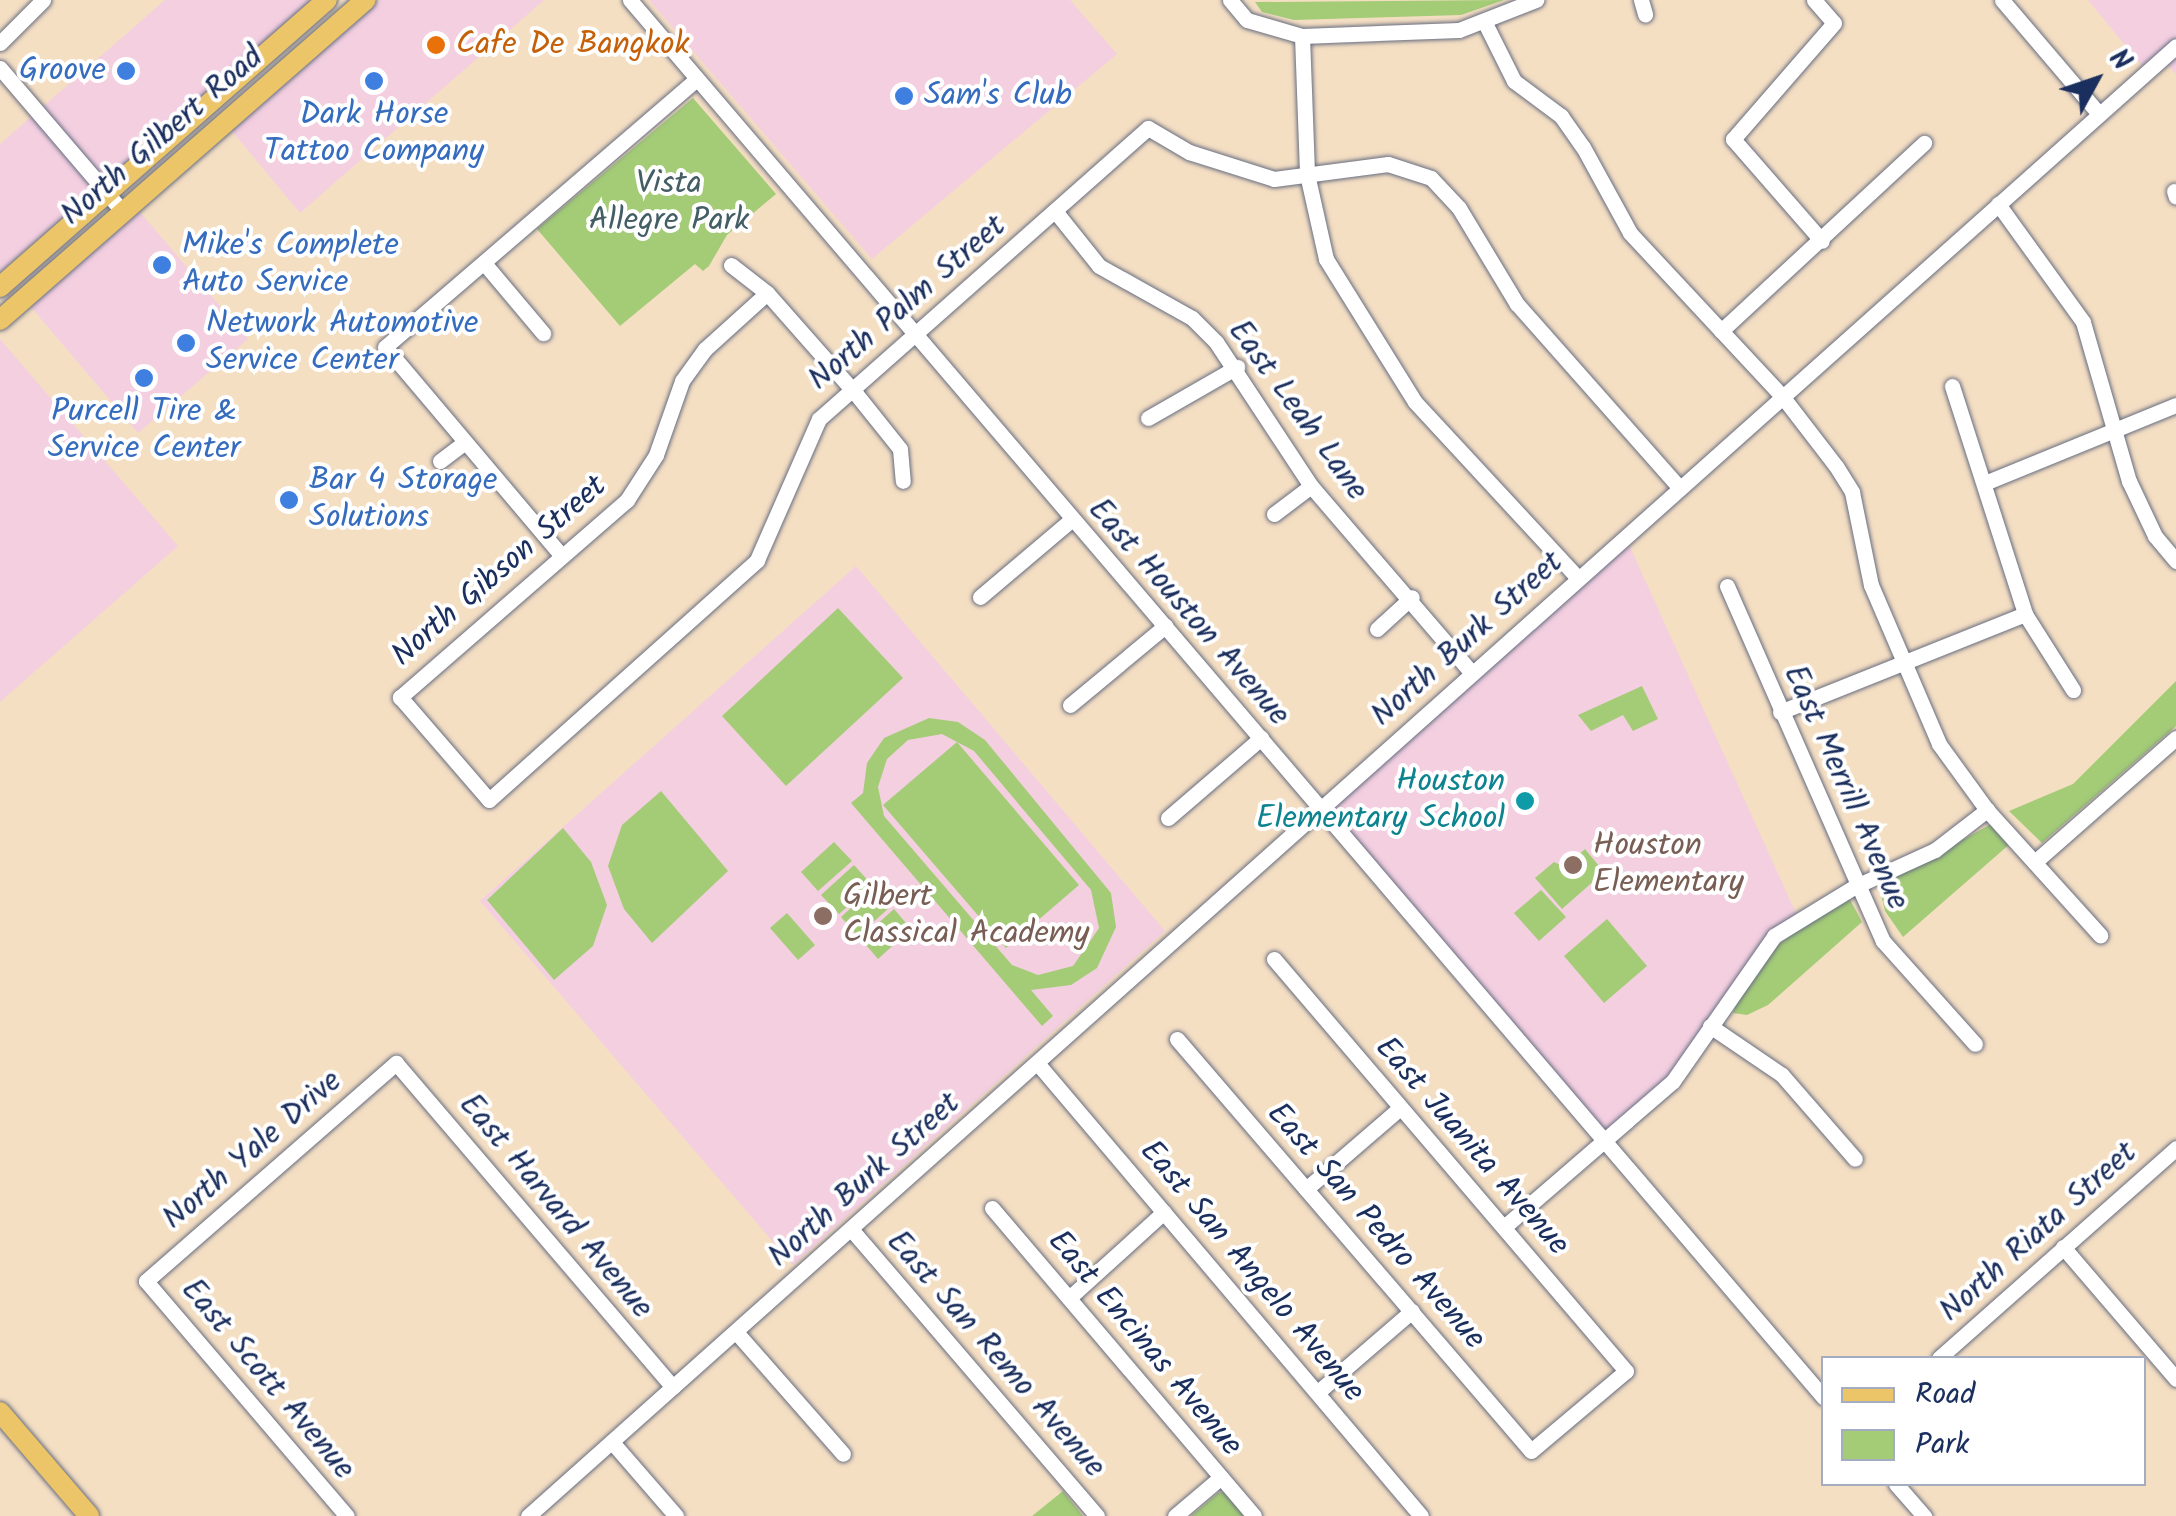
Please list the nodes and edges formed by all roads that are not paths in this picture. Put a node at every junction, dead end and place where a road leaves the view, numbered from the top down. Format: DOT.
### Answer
graph roads {
  1 [pos="43,0"];
  2 [pos="328,0"];
  3 [pos="366,0"];
  4 [pos="630,0"];
  5 [pos="1230,0"];
  6 [pos="1536,0"];
  7 [pos="1814,0"];
  8 [pos="2002,0"];
  9 [pos="1485,23"];
  10 [pos="1302,36"];
  11 [pos="0,43"];
  12 [pos="2176,46"];
  13 [pos="0,68"];
  14 [pos="697,79"];
  15 [pos="210,103"];
  16 [pos="2098,114"];
  17 [pos="226,120"];
  18 [pos="1924,144"];
  19 [pos="1307,174"];
  20 [pos="107,194"];
  21 [pos="1998,204"];
  22 [pos="1055,211"];
  23 [pos="122,212"];
  24 [pos="1822,240"];
  25 [pos="484,263"];
  26 [pos="731,265"];
  27 [pos="0,287"];
  28 [pos="767,294"];
  29 [pos="0,320"];
  30 [pos="1721,331"];
  31 [pos="543,333"];
  32 [pos="914,334"];
  33 [pos="1237,367"];
  34 [pos="1952,386"];
  35 [pos="852,389"];
  36 [pos="1782,396"];
  37 [pos="2176,406"];
  38 [pos="1148,418"];
  39 [pos="2112,435"];
  40 [pos="464,442"];
  41 [pos="440,461"];
  42 [pos="903,480"];
  43 [pos="1987,482"];
  44 [pos="1311,486"];
  45 [pos="1679,488"];
  46 [pos="1274,514"];
  47 [pos="1070,520"];
  48 [pos="562,555"];
  49 [pos="2176,561"];
  50 [pos="1578,578"];
  51 [pos="1727,586"];
  52 [pos="980,597"];
  53 [pos="1412,597"];
  54 [pos="2025,614"];
  55 [pos="1165,626"];
  56 [pos="1376,629"];
  57 [pos="1903,660"];
  58 [pos="1472,673"];
  59 [pos="2073,690"];
  60 [pos="400,697"];
  61 [pos="1070,705"];
  62 [pos="1780,712"];
  63 [pos="1262,738"];
  64 [pos="2170,743"];
  65 [pos="2176,761"];
  66 [pos="1322,809"];
  67 [pos="1987,810"];
  68 [pos="1168,818"];
  69 [pos="2037,860"];
  70 [pos="1854,887"];
  71 [pos="2100,934"];
  72 [pos="1274,958"];
  73 [pos="1710,1026"];
  74 [pos="1177,1039"];
  75 [pos="399,1044"];
  76 [pos="1975,1044"];
  77 [pos="396,1063"];
  78 [pos="1038,1064"];
  79 [pos="1400,1108"];
  80 [pos="1604,1140"];
  81 [pos="2176,1148"];
  82 [pos="1854,1159"];
  83 [pos="1306,1189"];
  84 [pos="992,1208"];
  85 [pos="1164,1212"];
  86 [pos="1504,1227"];
  87 [pos="851,1229"];
  88 [pos="2063,1247"];
  89 [pos="146,1280"];
  90 [pos="128,1281"];
  91 [pos="1069,1298"];
  92 [pos="1412,1312"];
  93 [pos="736,1332"];
  94 [pos="1941,1356"];
  95 [pos="2176,1379"];
  96 [pos="673,1387"];
  97 [pos="1318,1392"];
  98 [pos="1821,1394"];
  99 [pos="0,1412"];
  100 [pos="612,1442"];
  101 [pos="1532,1451"];
  102 [pos="843,1454"];
  103 [pos="1221,1477"];
  104 [pos="1898,1486"];
  105 [pos="89,1516"];
  106 [pos="346,1516"];
  107 [pos="528,1516"];
  108 [pos="676,1516"];
  109 [pos="1097,1516"];
  110 [pos="1175,1516"];
  111 [pos="1254,1516"];
  112 [pos="1421,1516"];
  113 [pos="1924,1516"];
  1 -- 11 [label="street"];
  2 -- 15 [label="main road, North Gilbert Road"];
  3 -- 17 [label="main road, North Gilbert Road"];
  4 -- 14 [label="street, East Houston Avenue"];
  5 -- 10 [label="street"];
  6 -- 9 [label="street"];
  7 -- 24 [label="street"];
  8 -- 16 [label="street"];
  9 -- 10 [label="street"];
  9 -- 30 [label="street"];
  10 -- 19 [label="street"];
  12 -- 16 [label="street, North Burk Street"];
  13 -- 20 [label="street"];
  14 -- 25 [label="street"];
  14 -- 32 [label="street, East Houston Avenue"];
  15 -- 17 [label="main road"];
  15 -- 20 [label="main road, North Gilbert Road"];
  16 -- 21 [label="street, North Burk Street"];
  17 -- 23 [label="main road, North Gilbert Road"];
  18 -- 24 [label="street"];
  19 -- 22 [label="street, North Palm Street"];
  19 -- 45 [label="street"];
  19 -- 50 [label="street"];
  20 -- 23 [label="street"];
  20 -- 27 [label="main road, North Gilbert Road"];
  21 -- 36 [label="street, North Burk Street"];
  21 -- 39 [label="street"];
  22 -- 32 [label="street, North Palm Street"];
  22 -- 33 [label="street, East Leah Lane"];
  23 -- 29 [label="main road, North Gilbert Road"];
  24 -- 30 [label="street"];
  25 -- 31 [label="street"];
  25 -- 40 [label="street"];
  26 -- 28 [label="street"];
  28 -- 35 [label="street"];
  28 -- 48 [label="street, North Gibson Street"];
  30 -- 36 [label="street"];
  32 -- 35 [label="street, North Palm Street"];
  32 -- 47 [label="street, East Houston Avenue"];
  33 -- 38 [label="street"];
  33 -- 44 [label="street, East Leah Lane"];
  34 -- 43 [label="street"];
  35 -- 42 [label="street"];
  35 -- 60 [label="street, North Palm Street"];
  36 -- 45 [label="street, North Burk Street"];
  36 -- 57 [label="street"];
  37 -- 39 [label="street"];
  39 -- 43 [label="street"];
  39 -- 49 [label="street"];
  40 -- 41 [label="street"];
  40 -- 48 [label="street"];
  43 -- 54 [label="street"];
  44 -- 46 [label="street"];
  44 -- 53 [label="street, East Leah Lane"];
  45 -- 50 [label="street, North Burk Street"];
  47 -- 52 [label="street"];
  47 -- 55 [label="street, East Houston Avenue"];
  48 -- 60 [label="street, North Gibson Street"];
  50 -- 58 [label="street, North Burk Street"];
  51 -- 62 [label="street, East Merrill Avenue"];
  53 -- 56 [label="street"];
  53 -- 58 [label="street, East Leah Lane"];
  54 -- 57 [label="street"];
  54 -- 59 [label="street"];
  55 -- 61 [label="street"];
  55 -- 63 [label="street, East Houston Avenue"];
  57 -- 62 [label="street"];
  57 -- 67 [label="street"];
  58 -- 66 [label="street, North Burk Street"];
  62 -- 70 [label="street, East Merrill Avenue"];
  63 -- 66 [label="street, East Houston Avenue"];
  63 -- 68 [label="street"];
  64 -- 65 [label="street"];
  64 -- 69 [label="street"];
  66 -- 78 [label="street, North Burk Street"];
  66 -- 80 [label="street, East Houston Avenue"];
  67 -- 69 [label="street"];
  67 -- 70 [label="street"];
  69 -- 71 [label="street"];
  70 -- 73 [label="street"];
  70 -- 76 [label="street, East Merrill Avenue"];
  72 -- 79 [label="street, East Juanita Avenue"];
  73 -- 80 [label="street"];
  73 -- 82 [label="street"];
  74 -- 83 [label="street, East San Pedro Avenue"];
  75 -- 77 [label="street"];
  77 -- 89 [label="street, North Yale Drive"];
  77 -- 96 [label="street, East Harvard Avenue"];
  78 -- 85 [label="street, East San Angelo Avenue"];
  78 -- 87 [label="street, North Burk Street"];
  79 -- 83 [label="street"];
  79 -- 86 [label="street, East Juanita Avenue"];
  80 -- 86 [label="street"];
  80 -- 98 [label="street, East Houston Avenue"];
  81 -- 88 [label="street, North Riata Street"];
  83 -- 92 [label="street, East San Pedro Avenue"];
  84 -- 91 [label="street, East Encinas Avenue"];
  85 -- 91 [label="street"];
  85 -- 97 [label="street, East San Angelo Avenue"];
  86 -- 101 [label="street, East Juanita Avenue"];
  87 -- 93 [label="street, North Burk Street"];
  87 -- 109 [label="street, East San Remo Avenue"];
  88 -- 94 [label="street, North Riata Street"];
  88 -- 95 [label="street"];
  89 -- 90 [label="street"];
  89 -- 106 [label="street, East Scott Avenue"];
  91 -- 103 [label="street, East Encinas Avenue"];
  92 -- 97 [label="street"];
  92 -- 101 [label="street, East San Pedro Avenue"];
  93 -- 96 [label="street, North Burk Street"];
  93 -- 102 [label="street"];
  96 -- 100 [label="street, North Burk Street"];
  97 -- 112 [label="street, East San Angelo Avenue"];
  99 -- 105 [label="main road"];
  100 -- 107 [label="street, North Burk Street"];
  100 -- 108 [label="street"];
  103 -- 110 [label="street"];
  103 -- 111 [label="street, East Encinas Avenue"];
  104 -- 113 [label="street"];
}
